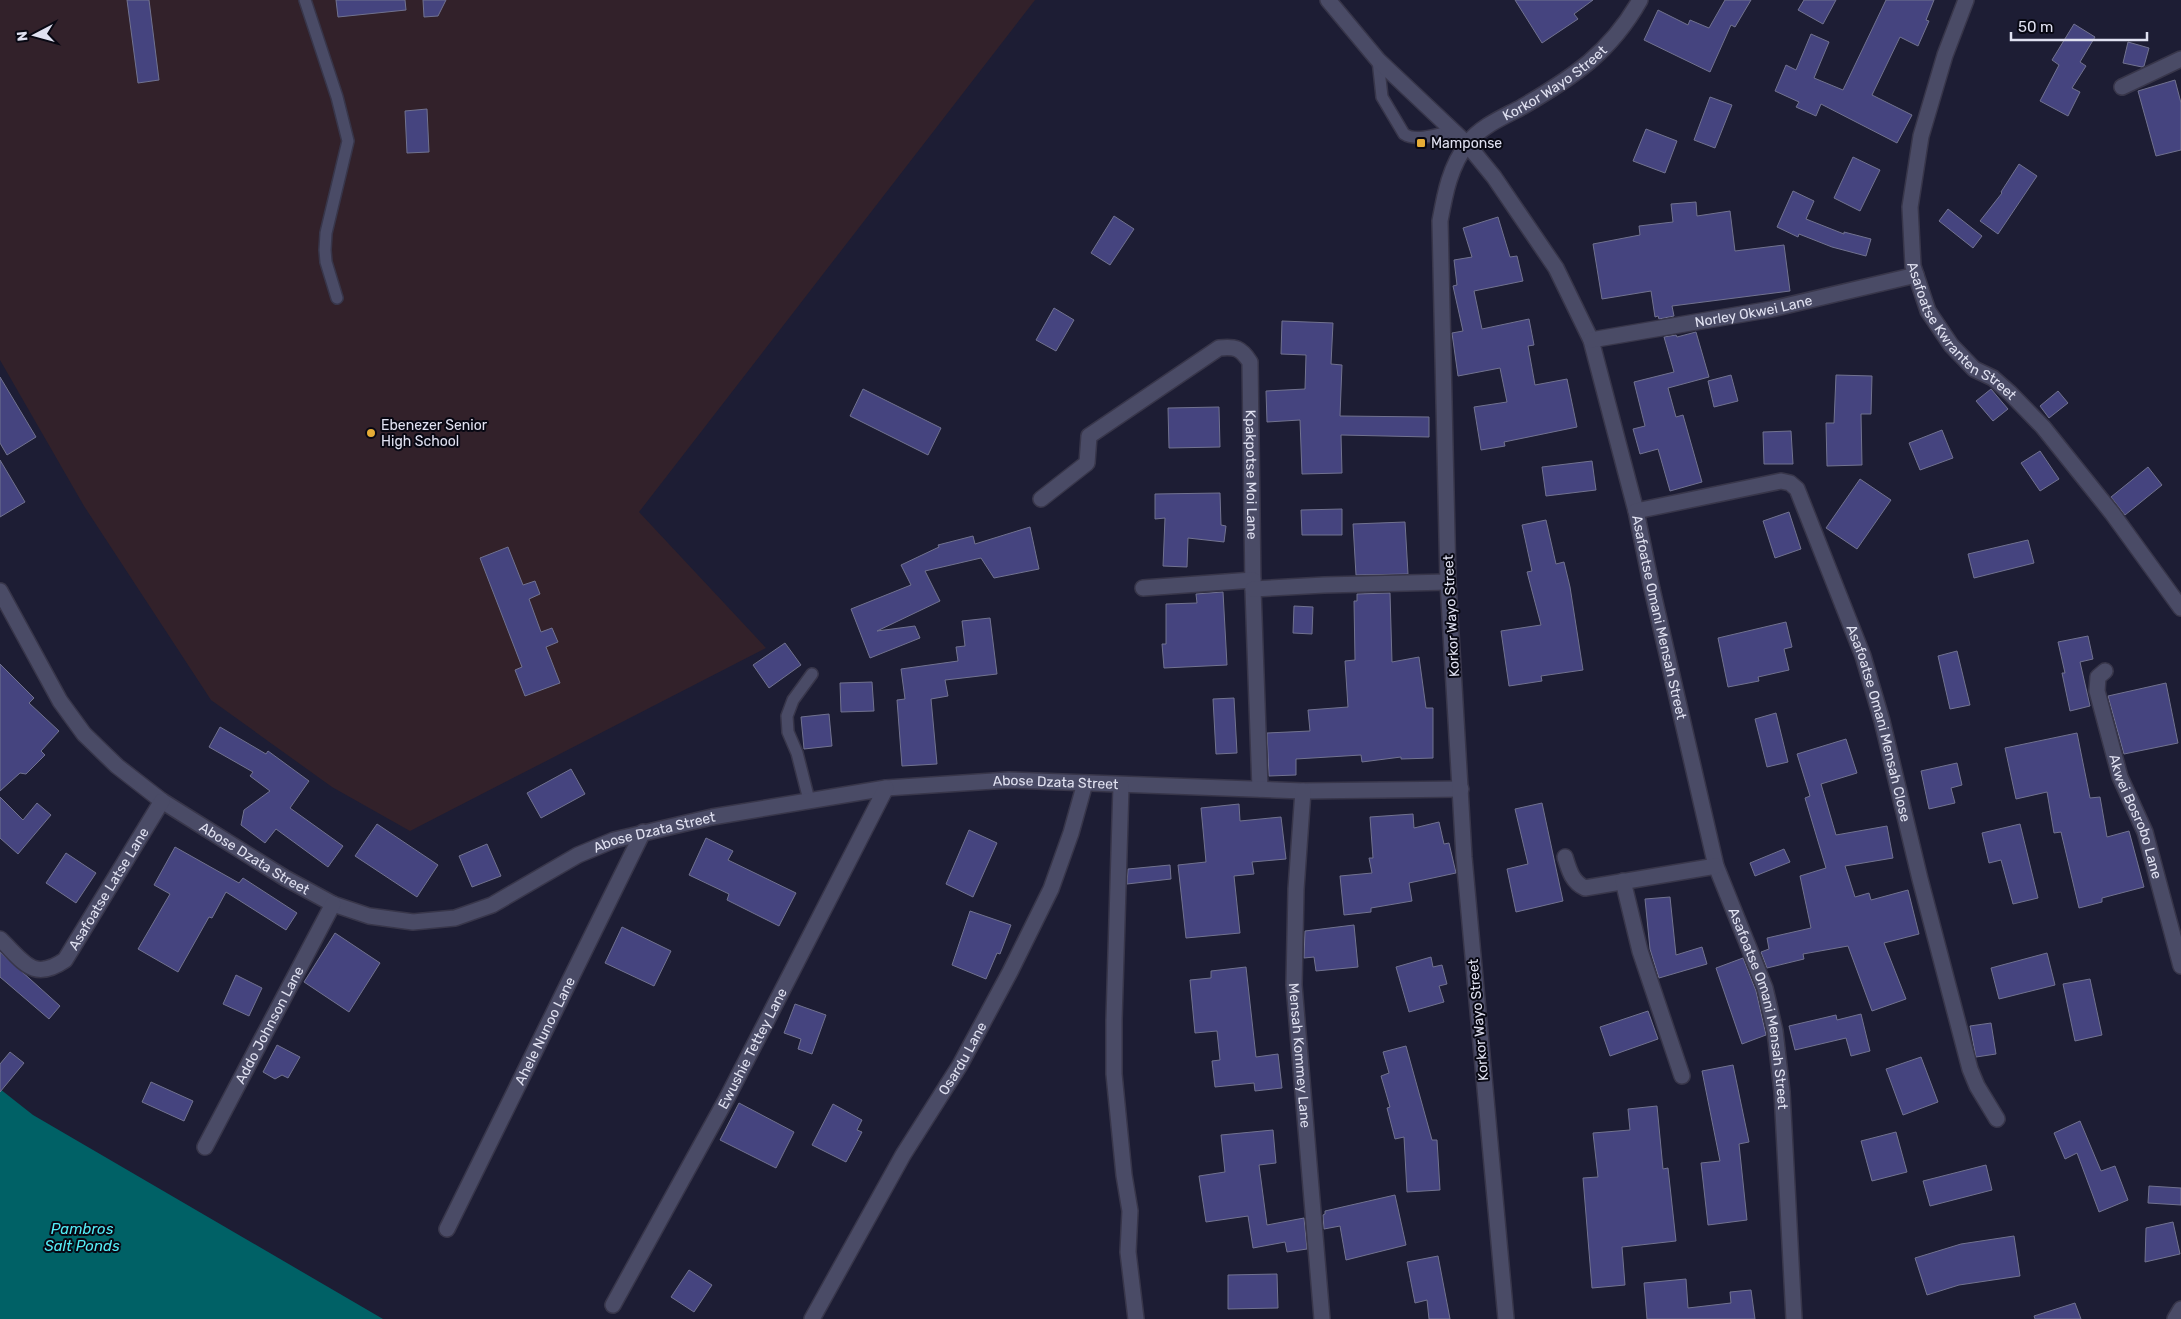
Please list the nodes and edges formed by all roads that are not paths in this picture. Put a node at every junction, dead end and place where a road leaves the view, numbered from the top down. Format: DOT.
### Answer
graph roads {
  1 [pos="305,0"];
  2 [pos="1328,0"];
  3 [pos="1640,0"];
  4 [pos="1966,0"];
  5 [pos="2181,59"];
  6 [pos="1378,60"];
  7 [pos="2122,87"];
  8 [pos="1452,131"];
  9 [pos="1467,144"];
  10 [pos="1916,276"];
  11 [pos="337,298"];
  12 [pos="1591,340"];
  13 [pos="1041,499"];
  14 [pos="1636,511"];
  15 [pos="1448,582"];
  16 [pos="1253,584"];
  17 [pos="1143,588"];
  18 [pos="0,592"];
  19 [pos="2181,608"];
  20 [pos="2105,671"];
  21 [pos="812,674"];
  22 [pos="1085,783"];
  23 [pos="1121,786"];
  24 [pos="886,788"];
  25 [pos="1260,789"];
  26 [pos="1461,789"];
  27 [pos="1303,790"];
  28 [pos="809,800"];
  29 [pos="162,801"];
  30 [pos="643,832"];
  31 [pos="1565,858"];
  32 [pos="1716,866"];
  33 [pos="1623,881"];
  34 [pos="333,904"];
  35 [pos="0,939"];
  36 [pos="2181,966"];
  37 [pos="1682,1076"];
  38 [pos="1997,1119"];
  39 [pos="204,1147"];
  40 [pos="447,1229"];
  41 [pos="613,1305"];
  42 [pos="2181,1310"];
  43 [pos="812,1319"];
  44 [pos="1136,1319"];
  45 [pos="1322,1319"];
  46 [pos="1506,1319"];
  47 [pos="1794,1319"];
  48 [pos="2175,1319"];
  1 -- 11 [label="lane"];
  2 -- 6 [label="street, Asafoatse Omani Mensah Street"];
  3 -- 9 [label="street, Korkor Wayo Street"];
  4 -- 10 [label="street, Asafoatse Kwranten Street"];
  5 -- 7 [label="street"];
  6 -- 8 [label="street, Asafoatse Omani Mensah Street"];
  6 -- 8 [label="lane"];
  8 -- 9 [label="street, Asafoatse Omani Mensah Street"];
  9 -- 12 [label="street, Asafoatse Omani Mensah Street"];
  9 -- 15 [label="street, Korkor Wayo Street"];
  10 -- 12 [label="street, Norley Okwei Lane"];
  10 -- 19 [label="street, Asafoatse Kwranten Street"];
  12 -- 14 [label="street, Asafoatse Omani Mensah Street"];
  13 -- 16 [label="street, Kpakpotse Moi Lane"];
  14 -- 32 [label="street, Asafoatse Omani Mensah Street"];
  14 -- 38 [label="street, Asafoatse Omani Mensah Close"];
  15 -- 16 [label="street"];
  15 -- 26 [label="street, Korkor Wayo Street"];
  16 -- 17 [label="street"];
  16 -- 25 [label="street, Kpakpotse Moi Lane"];
  18 -- 29 [label="street, Abose Dzata Street"];
  20 -- 36 [label="street, Akwei Bosrobo Lane"];
  21 -- 28 [label="lane"];
  22 -- 23 [label="street, Abose Dzata Street"];
  22 -- 24 [label="street, Abose Dzata Street"];
  22 -- 43 [label="street, Osardu Lane"];
  23 -- 25 [label="street, Abose Dzata Street"];
  23 -- 44 [label="street"];
  24 -- 28 [label="street, Abose Dzata Street"];
  24 -- 41 [label="street, Ewushie Tettey Lane"];
  25 -- 27 [label="street, Abose Dzata Street"];
  26 -- 27 [label="street, Abose Dzata Street"];
  26 -- 46 [label="street, Korkor Wayo Street"];
  27 -- 45 [label="street, Mensah Kommey Lane"];
  28 -- 30 [label="street, Abose Dzata Street"];
  29 -- 34 [label="street, Abose Dzata Street"];
  29 -- 35 [label="street, Asafoatse Latse Lane"];
  30 -- 34 [label="street, Abose Dzata Street"];
  30 -- 40 [label="street, Ahele Nunoo Lane"];
  31 -- 33 [label="street"];
  32 -- 33 [label="street"];
  32 -- 47 [label="street, Asafoatse Omani Mensah Street"];
  33 -- 37 [label="street"];
  34 -- 39 [label="street, Addo Johnson Lane"];
  42 -- 48 [label="street"];
}
